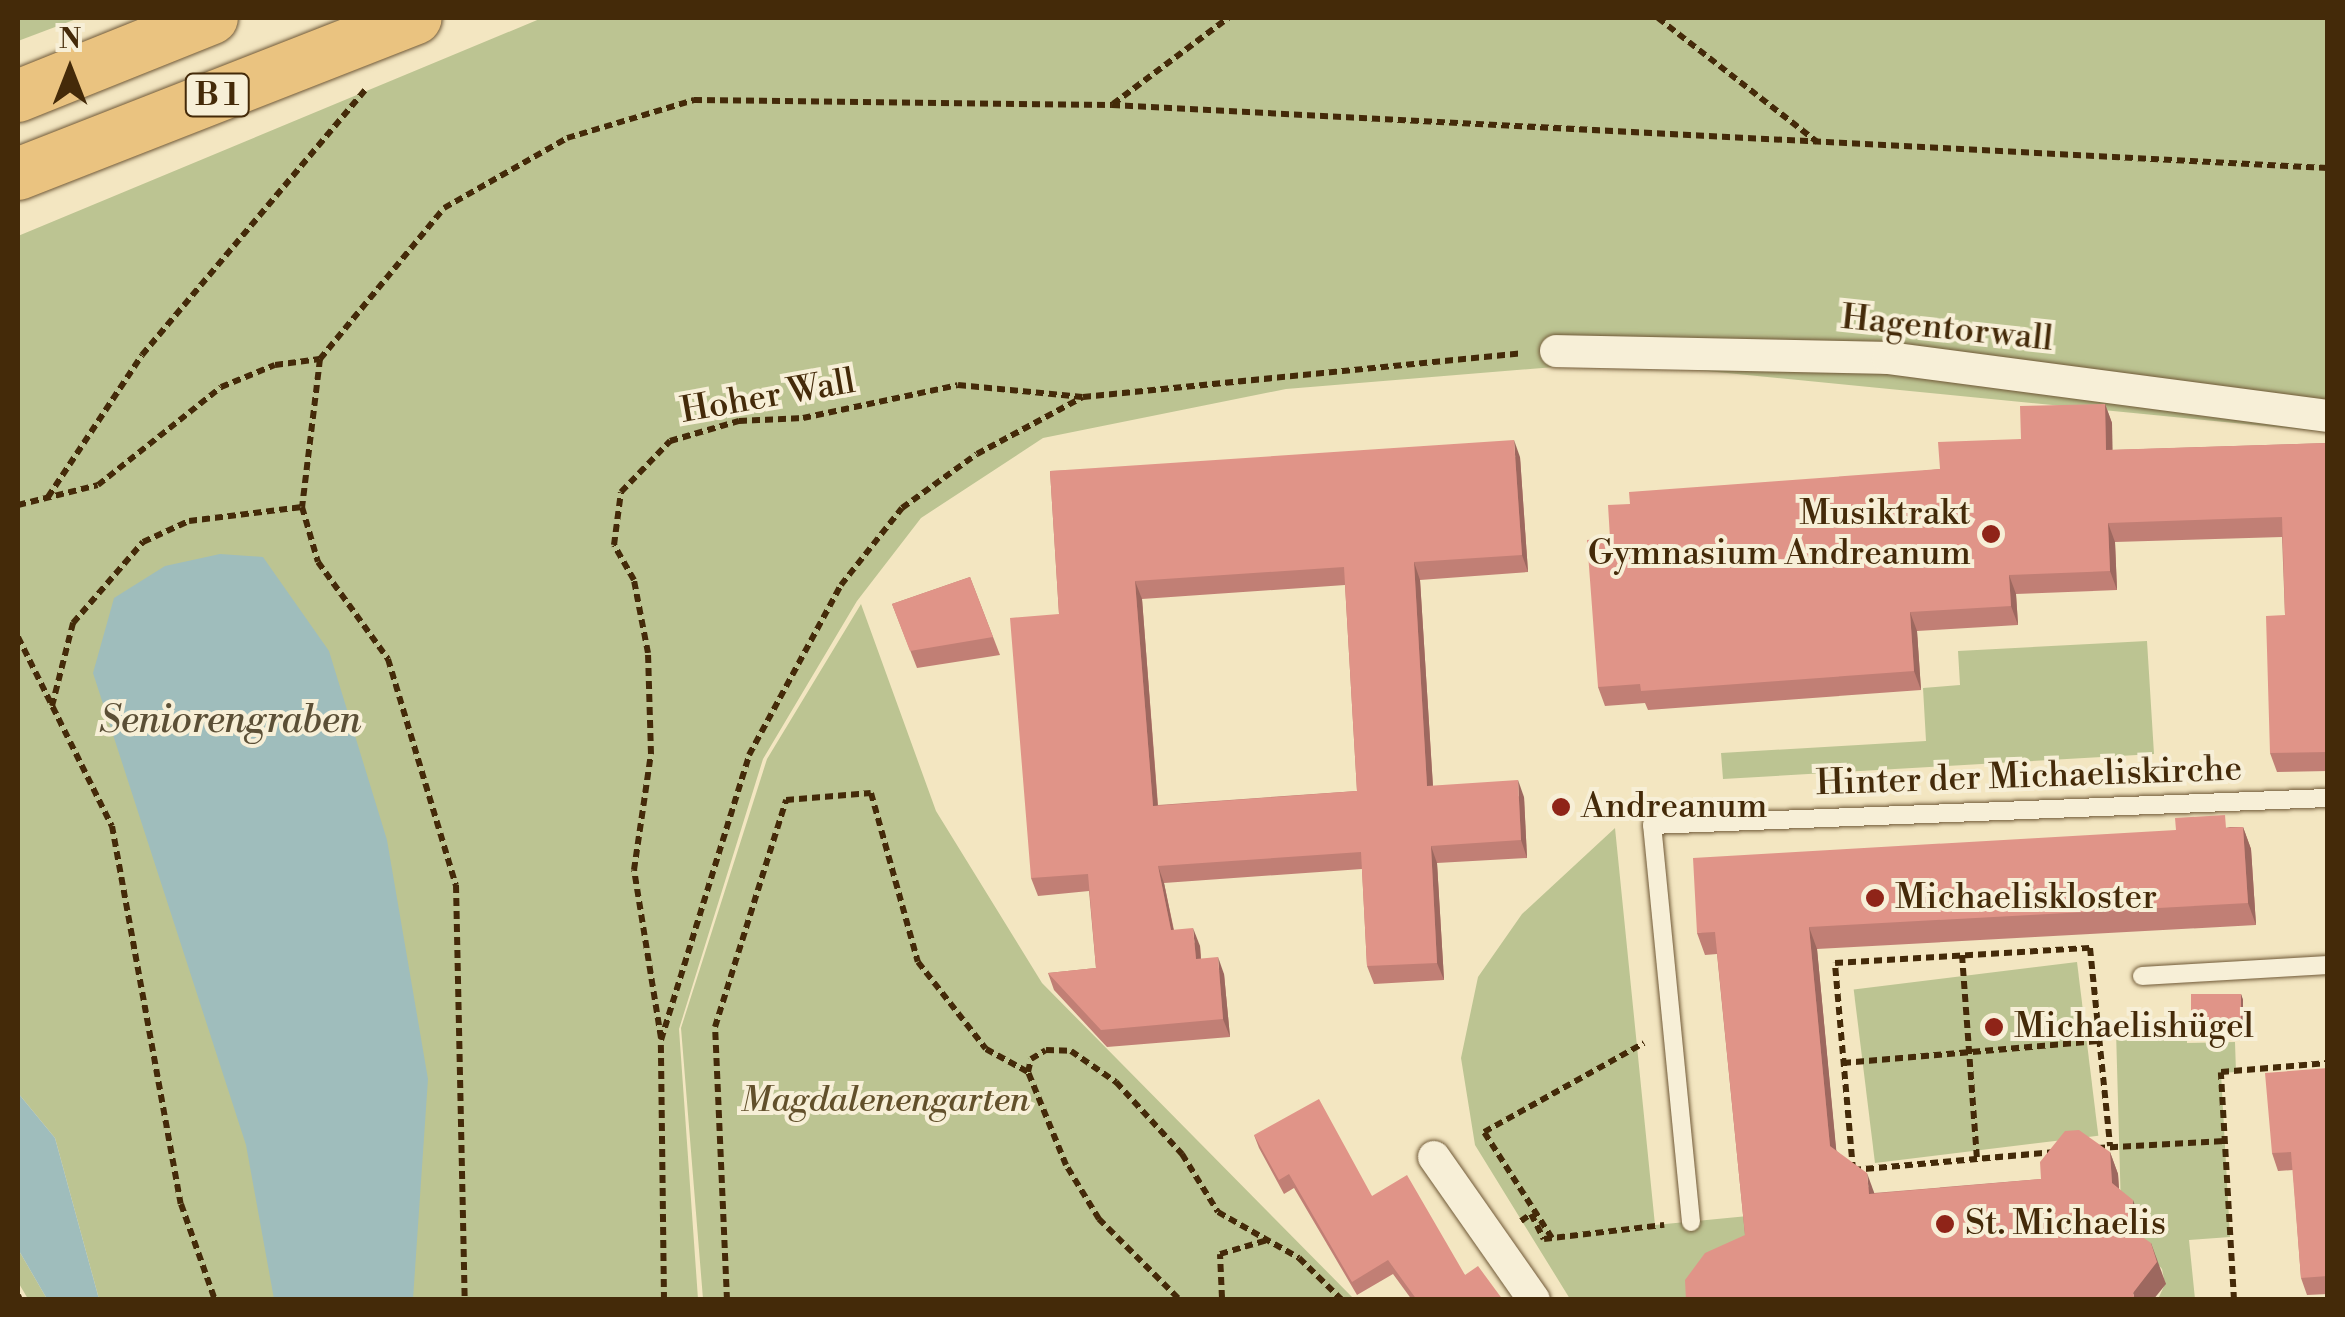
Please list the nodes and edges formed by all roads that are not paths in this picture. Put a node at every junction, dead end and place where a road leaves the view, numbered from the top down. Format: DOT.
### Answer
graph roads {
  1 [pos="212,18"];
  2 [pos="416,18"];
  3 [pos="18,96"];
  4 [pos="18,174"];
  5 [pos="1556,351"];
  6 [pos="2328,416"];
  7 [pos="2328,798"];
  8 [pos="2328,964"];
  9 [pos="2142,976"];
  10 [pos="1434,1157"];
  11 [pos="1690,1222"];
  12 [pos="1534,1300"];
  1 -- 3 [label="main road, B 1"];
  2 -- 4 [label="main road, B 1"];
  5 -- 6 [label="street, Hagentorwall"];
  7 -- 11 [label="lane, Hinter der Michaeliskirche"];
  8 -- 9 [label="lane"];
  10 -- 12 [label="street"];
}
